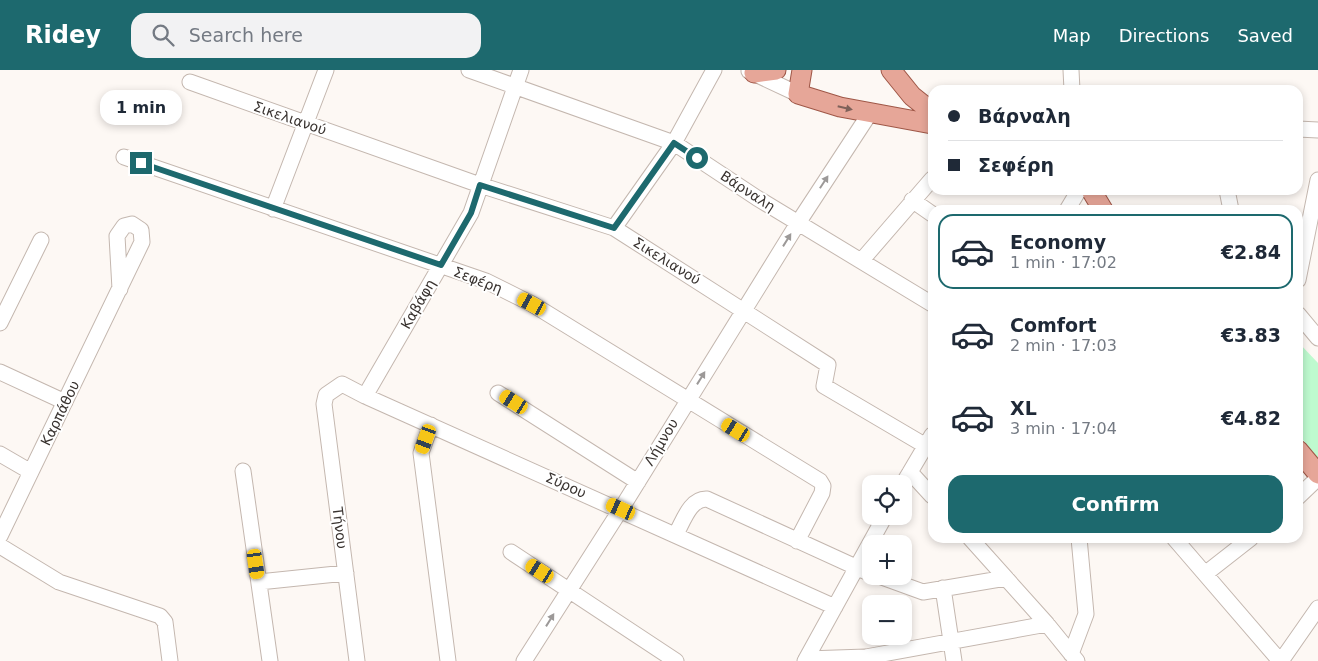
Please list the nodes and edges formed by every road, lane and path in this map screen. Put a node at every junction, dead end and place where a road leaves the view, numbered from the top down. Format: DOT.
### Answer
graph roads {
  1 [pos="326,70"];
  2 [pos="469,70"];
  3 [pos="521,70"];
  4 [pos="714,70"];
  5 [pos="776,70"];
  6 [pos="802,70"];
  7 [pos="891,70"];
  8 [pos="1071,70"];
  9 [pos="750,72"];
  10 [pos="190,82"];
  11 [pos="1072,85"];
  12 [pos="515,87"];
  13 [pos="798,94"];
  14 [pos="912,96"];
  15 [pos="928,109"];
  16 [pos="870,113"];
  17 [pos="906,118"];
  18 [pos="928,123"];
  19 [pos="308,124"];
  20 [pos="1303,128"];
  21 [pos="1318,130"];
  22 [pos="674,143"];
  23 [pos="124,157"];
  24 [pos="1318,180"];
  25 [pos="928,183"];
  26 [pos="480,185"];
  27 [pos="912,200"];
  28 [pos="273,208"];
  29 [pos="928,211"];
  30 [pos="1314,220"];
  31 [pos="798,223"];
  32 [pos="614,228"];
  33 [pos="41,240"];
  34 [pos="118,249"];
  35 [pos="137,253"];
  36 [pos="862,260"];
  37 [pos="1303,261"];
  38 [pos="441,265"];
  39 [pos="120,289"];
  40 [pos="928,301"];
  41 [pos="743,310"];
  42 [pos="1303,320"];
  43 [pos="0,323"];
  44 [pos="1318,338"];
  45 [pos="0,372"];
  46 [pos="498,393"];
  47 [pos="326,395"];
  48 [pos="365,396"];
  49 [pos="686,400"];
  50 [pos="65,402"];
  51 [pos="431,425"];
  52 [pos="928,440"];
  53 [pos="928,443"];
  54 [pos="0,454"];
  55 [pos="1303,456"];
  56 [pos="243,471"];
  57 [pos="31,472"];
  58 [pos="1318,474"];
  59 [pos="909,475"];
  60 [pos="1318,478"];
  61 [pos="912,480"];
  62 [pos="638,482"];
  63 [pos="928,488"];
  64 [pos="1303,492"];
  65 [pos="621,509"];
  66 [pos="880,525"];
  67 [pos="676,534"];
  68 [pos="0,536"];
  69 [pos="797,541"];
  70 [pos="974,543"];
  71 [pos="1079,543"];
  72 [pos="1178,543"];
  73 [pos="1245,543"];
  74 [pos="0,546"];
  75 [pos="510,552"];
  76 [pos="856,569"];
  77 [pos="862,571"];
  78 [pos="346,573"];
  79 [pos="1206,574"];
  80 [pos="1006,578"];
  81 [pos="259,582"];
  82 [pos="904,585"];
  83 [pos="943,588"];
  84 [pos="569,590"];
  85 [pos="835,606"];
  86 [pos="1318,608"];
  87 [pos="1047,624"];
  88 [pos="951,642"];
  89 [pos="875,658"];
  90 [pos="1074,658"];
  91 [pos="806,660"];
  92 [pos="170,661"];
  93 [pos="270,661"];
  94 [pos="357,661"];
  95 [pos="448,661"];
  96 [pos="524,661"];
  97 [pos="676,661"];
  98 [pos="954,661"];
  99 [pos="1281,661"];
  1 -- 19 [label="street"];
  2 -- 12 [label="street, Βάρναλη"];
  3 -- 12 [label="street, Καβάφη"];
  4 -- 22 [label="street"];
  5 -- 9 [label="main road"];
  6 -- 13 [label="main road"];
  7 -- 14 [label="main road"];
  8 -- 11 [label="street"];
  9 -- 13 [label="street"];
  10 -- 19 [label="street, Σικελιανού"];
  12 -- 22 [label="street, Βάρναλη"];
  12 -- 26 [label="street, Καβάφη"];
  13 -- 16 [label="main road, one-way"];
  14 -- 15 [label="main road"];
  14 -- 17 [label="main road"];
  16 -- 17 [label="main road"];
  31 -- 16 [label="street, Λήμνου, one-way"];
  17 -- 18 [label="main road"];
  19 -- 26 [label="street, Σικελιανού"];
  19 -- 28 [label="street"];
  20 -- 21 [label="street"];
  22 -- 31 [label="street, Βάρναλη"];
  22 -- 32 [label="street"];
  23 -- 28 [label="street, Σεφέρη"];
  24 -- 30 [label="street"];
  25 -- 27 [label="street"];
  26 -- 32 [label="street, Σικελιανού"];
  26 -- 38 [label="street, Καβάφη"];
  27 -- 29 [label="street"];
  27 -- 36 [label="street"];
  28 -- 38 [label="street, Σεφέρη"];
  30 -- 37 [label="street"];
  31 -- 36 [label="street, Βάρναλη"];
  41 -- 31 [label="street, Λήμνου, one-way"];
  32 -- 41 [label="street, Σικελιανού"];
  33 -- 43 [label="street"];
  34 -- 35 [label="street"];
  34 -- 35 [label="street, Καρπάθου"];
  34 -- 39 [label="street, Καρπάθου"];
  35 -- 39 [label="street, Καρπάθου"];
  36 -- 40 [label="street, Βάρναλη"];
  38 -- 48 [label="street, Καβάφη"];
  38 -- 49 [label="street, Σεφέρη"];
  39 -- 50 [label="street, Καρπάθου"];
  49 -- 41 [label="street, Λήμνου, one-way"];
  41 -- 52 [label="street, Σικελιανού"];
  42 -- 44 [label="street"];
  45 -- 50 [label="street"];
  46 -- 62 [label="street"];
  47 -- 48 [label="street, Σύρου"];
  47 -- 78 [label="street, Τήνου"];
  48 -- 51 [label="street, Σύρου"];
  49 -- 62 [label="street, Λήμνου"];
  49 -- 69 [label="street, Σεφέρη"];
  50 -- 57 [label="street, Καρπάθου"];
  51 -- 65 [label="street, Σύρου"];
  51 -- 95 [label="street"];
  53 -- 59 [label="street"];
  54 -- 57 [label="street"];
  55 -- 58 [label="main road"];
  56 -- 81 [label="street"];
  57 -- 68 [label="street, Καρπάθου"];
  60 -- 64 [label="street"];
  61 -- 63 [label="street"];
  62 -- 65 [label="street, Λήμνου"];
  65 -- 67 [label="street, Σύρου"];
  65 -- 84 [label="street, Λήμνου"];
  66 -- 76 [label="street"];
  67 -- 69 [label="street"];
  67 -- 85 [label="street, Σύρου"];
  69 -- 76 [label="street"];
  70 -- 80 [label="street"];
  71 -- 90 [label="street"];
  72 -- 79 [label="street"];
  73 -- 79 [label="street"];
  74 -- 92 [label="street"];
  75 -- 84 [label="street"];
  76 -- 77 [label="street"];
  76 -- 85 [label="street"];
  78 -- 81 [label="street"];
  78 -- 94 [label="street, Τήνου"];
  79 -- 99 [label="street"];
  80 -- 83 [label="street"];
  80 -- 87 [label="street"];
  81 -- 93 [label="street"];
  82 -- 83 [label="street"];
  83 -- 88 [label="street"];
  96 -- 84 [label="street, Λήμνου, one-way"];
  84 -- 97 [label="street"];
  85 -- 91 [label="street"];
  86 -- 99 [label="street"];
  87 -- 88 [label="street"];
  87 -- 90 [label="street"];
  88 -- 89 [label="street"];
  88 -- 98 [label="street"];
  89 -- 91 [label="street"];
}
